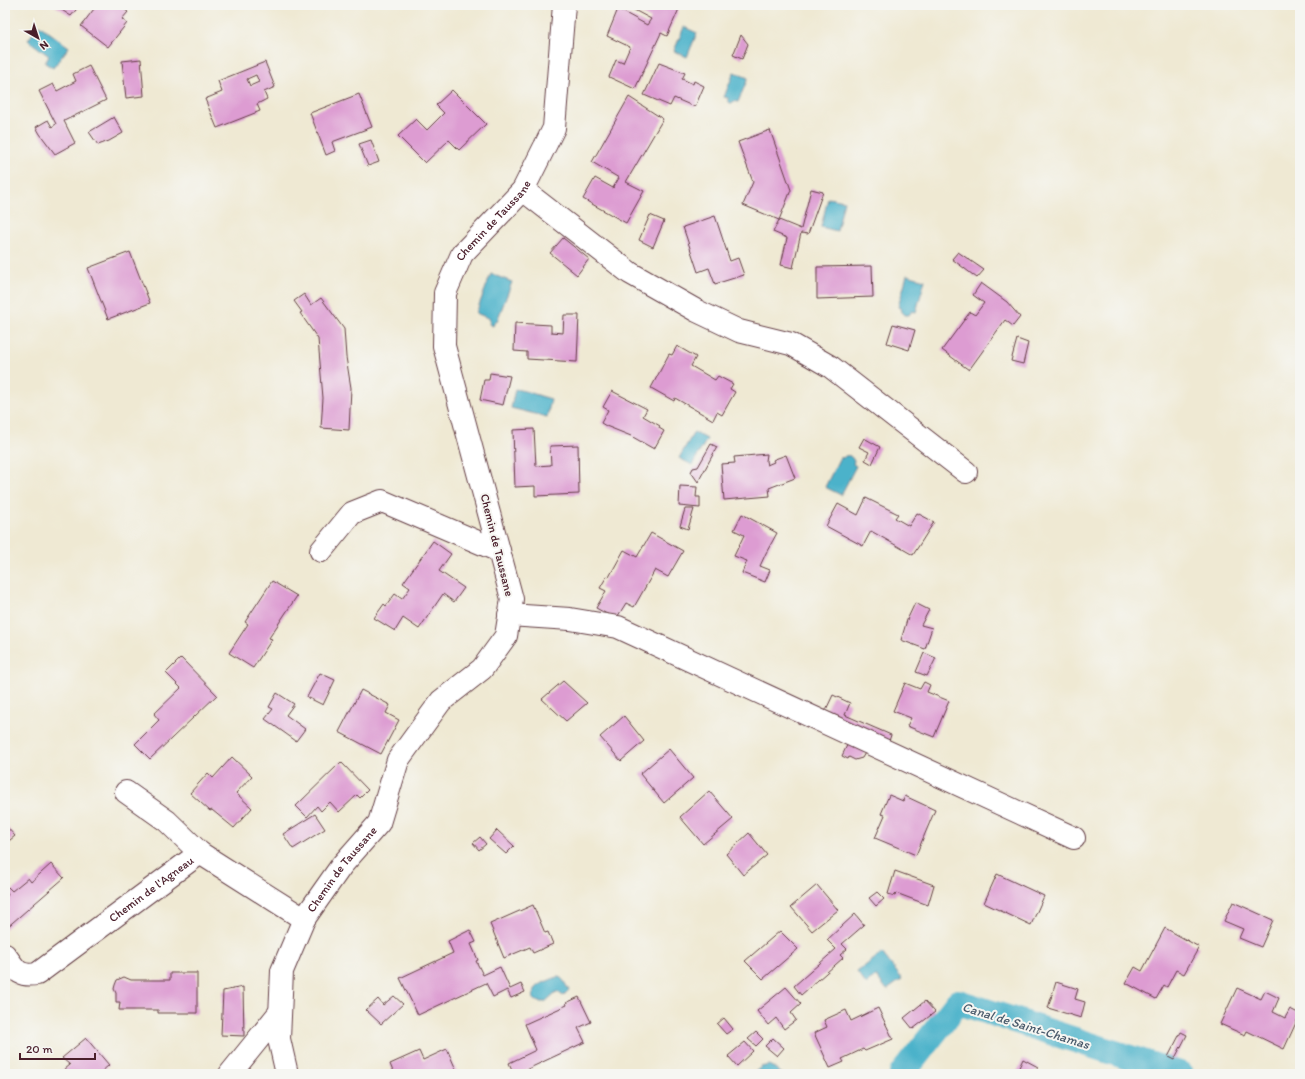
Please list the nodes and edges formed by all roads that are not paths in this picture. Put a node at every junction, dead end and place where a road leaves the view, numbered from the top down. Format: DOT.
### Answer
graph roads {
  1 [pos="564,5"];
  2 [pos="523,190"];
  3 [pos="966,472"];
  4 [pos="321,551"];
  5 [pos="499,551"];
  6 [pos="509,615"];
  7 [pos="126,792"];
  8 [pos="1074,838"];
  9 [pos="200,853"];
  10 [pos="304,919"];
  11 [pos="5,955"];
  12 [pos="280,1012"];
  13 [pos="230,1074"];
  14 [pos="287,1074"];
  1 -- 2 [label="street, Chemin de Taussane"];
  2 -- 3 [label="street"];
  2 -- 5 [label="street, Chemin de Taussane"];
  4 -- 5 [label="street"];
  5 -- 6 [label="street, Chemin de Taussane"];
  6 -- 8 [label="street"];
  6 -- 10 [label="street, Chemin de Taussane"];
  7 -- 9 [label="street"];
  9 -- 10 [label="street, Chemin de l'Agneau"];
  9 -- 11 [label="street, Chemin de l'Agneau"];
  10 -- 12 [label="street, Chemin de Taussane"];
  12 -- 13 [label="street"];
  12 -- 14 [label="street, Chemin de Taussane"];
}
